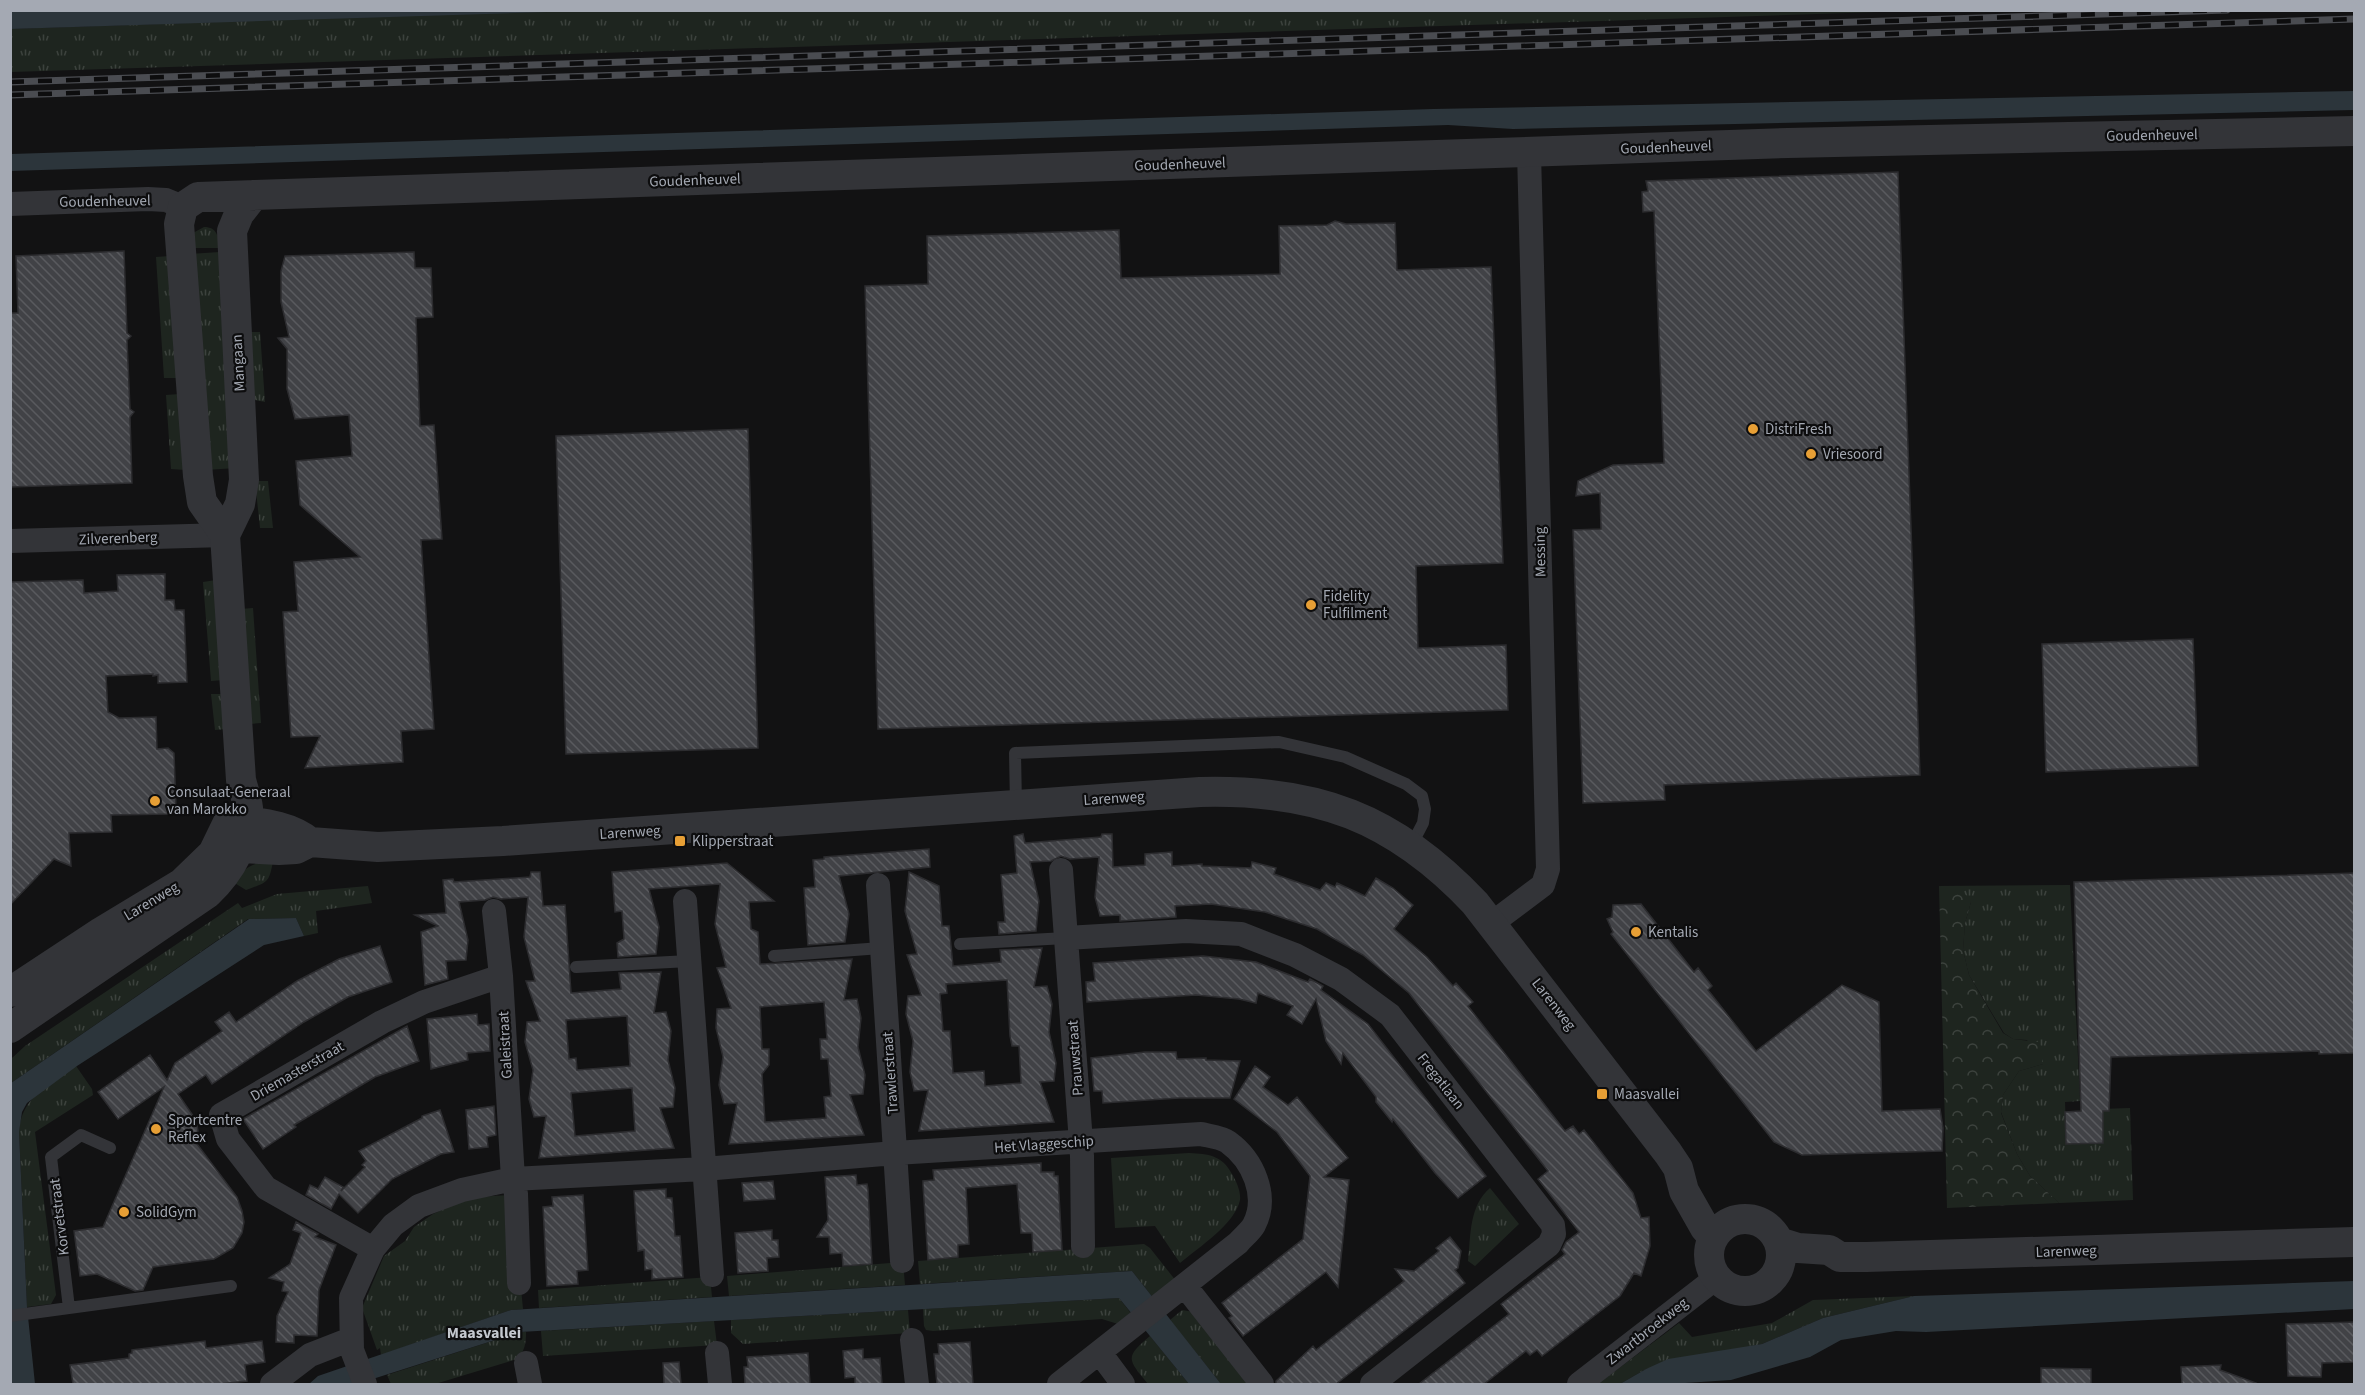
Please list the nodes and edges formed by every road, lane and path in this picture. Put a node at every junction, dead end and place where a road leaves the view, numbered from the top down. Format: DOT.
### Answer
graph roads {
  1 [pos="2355,131"];
  2 [pos="1529,153"];
  3 [pos="254,195"];
  4 [pos="10,204"];
  5 [pos="183,207"];
  6 [pos="225,535"];
  7 [pos="10,541"];
  8 [pos="1016,805"];
  9 [pos="235,832"];
  10 [pos="1411,846"];
  11 [pos="1060,870"];
  12 [pos="878,885"];
  13 [pos="685,901"];
  14 [pos="494,911"];
  15 [pos="1491,924"];
  16 [pos="1066,938"];
  17 [pos="960,944"];
  18 [pos="881,948"];
  19 [pos="774,956"];
  20 [pos="689,961"];
  21 [pos="576,967"];
  22 [pos="501,976"];
  23 [pos="10,992"];
  24 [pos="10,1028"];
  25 [pos="1081,1142"];
  26 [pos="110,1148"];
  27 [pos="895,1153"];
  28 [pos="704,1170"];
  29 [pos="513,1179"];
  30 [pos="1722,1228"];
  31 [pos="1779,1242"];
  32 [pos="2355,1242"];
  33 [pos="1083,1246"];
  34 [pos="373,1250"];
  35 [pos="1840,1257"];
  36 [pos="902,1261"];
  37 [pos="1778,1273"];
  38 [pos="712,1275"];
  39 [pos="1716,1278"];
  40 [pos="519,1283"];
  41 [pos="231,1286"];
  42 [pos="1177,1292"];
  43 [pos="69,1308"];
  44 [pos="10,1316"];
  45 [pos="912,1340"];
  46 [pos="352,1345"];
  47 [pos="1108,1347"];
  48 [pos="717,1353"];
  49 [pos="272,1384"];
  50 [pos="365,1384"];
  51 [pos="720,1384"];
  52 [pos="917,1384"];
  53 [pos="1059,1384"];
  54 [pos="1124,1384"];
  55 [pos="1262,1384"];
  56 [pos="1372,1384"];
  57 [pos="1579,1384"];
  1 -- 2 [label="street, Goudenheuvel"];
  2 -- 3 [label="street, Goudenheuvel"];
  2 -- 15 [label="street, Messing"];
  3 -- 5 [label="street, Goudenheuvel"];
  3 -- 6 [label="street, Mangaan"];
  4 -- 5 [label="street, Goudenheuvel"];
  5 -- 6 [label="street"];
  6 -- 7 [label="street, Zilverenberg"];
  6 -- 9 [label="street, Mangaan"];
  8 -- 9 [label="street, Larenweg"];
  8 -- 10 [label="street, Larenweg"];
  8 -- 10 [label="lane"];
  9 -- 23 [label="street, Larenweg"];
  9 -- 24 [label="street, Larenweg"];
  10 -- 15 [label="street, Larenweg"];
  11 -- 16 [label="street, Prauwstraat"];
  12 -- 18 [label="street, Trawlerstraat"];
  13 -- 20 [label="street"];
  14 -- 22 [label="street, Galeistraat"];
  15 -- 30 [label="street, Larenweg"];
  16 -- 17 [label="lane"];
  16 -- 25 [label="street, Prauwstraat"];
  16 -- 56 [label="street, Fregatlaan"];
  18 -- 19 [label="lane"];
  18 -- 27 [label="street, Trawlerstraat"];
  20 -- 21 [label="lane"];
  20 -- 28 [label="street"];
  22 -- 29 [label="street, Galeistraat"];
  22 -- 34 [label="street, Driemasterstraat"];
  25 -- 27 [label="street, Het Vlaggeschip"];
  25 -- 33 [label="street, Prauwstraat"];
  25 -- 42 [label="street, Het Vlaggeschip"];
  26 -- 43 [label="lane, Korvetstraat"];
  27 -- 28 [label="street, Het Vlaggeschip"];
  27 -- 36 [label="street, Trawlerstraat"];
  28 -- 29 [label="street, Het Vlaggeschip"];
  28 -- 38 [label="street"];
  29 -- 34 [label="street, Het Vlaggeschip"];
  29 -- 40 [label="street"];
  30 -- 31 [label="street"];
  30 -- 39 [label="street"];
  31 -- 35 [label="street, Larenweg"];
  31 -- 37 [label="street"];
  32 -- 35 [label="street, Larenweg"];
  34 -- 46 [label="street, Het Vlaggeschip"];
  35 -- 37 [label="street"];
  37 -- 39 [label="street"];
  39 -- 57 [label="street, Zwartbroekweg"];
  41 -- 43 [label="lane"];
  42 -- 47 [label="street, Het Vlaggeschip"];
  42 -- 55 [label="street"];
  43 -- 44 [label="lane"];
  45 -- 52 [label="street"];
  46 -- 49 [label="street"];
  46 -- 50 [label="street, Het Vlaggeschip"];
  47 -- 53 [label="street, Het Vlaggeschip"];
  47 -- 54 [label="street"];
  48 -- 51 [label="street"];
}
